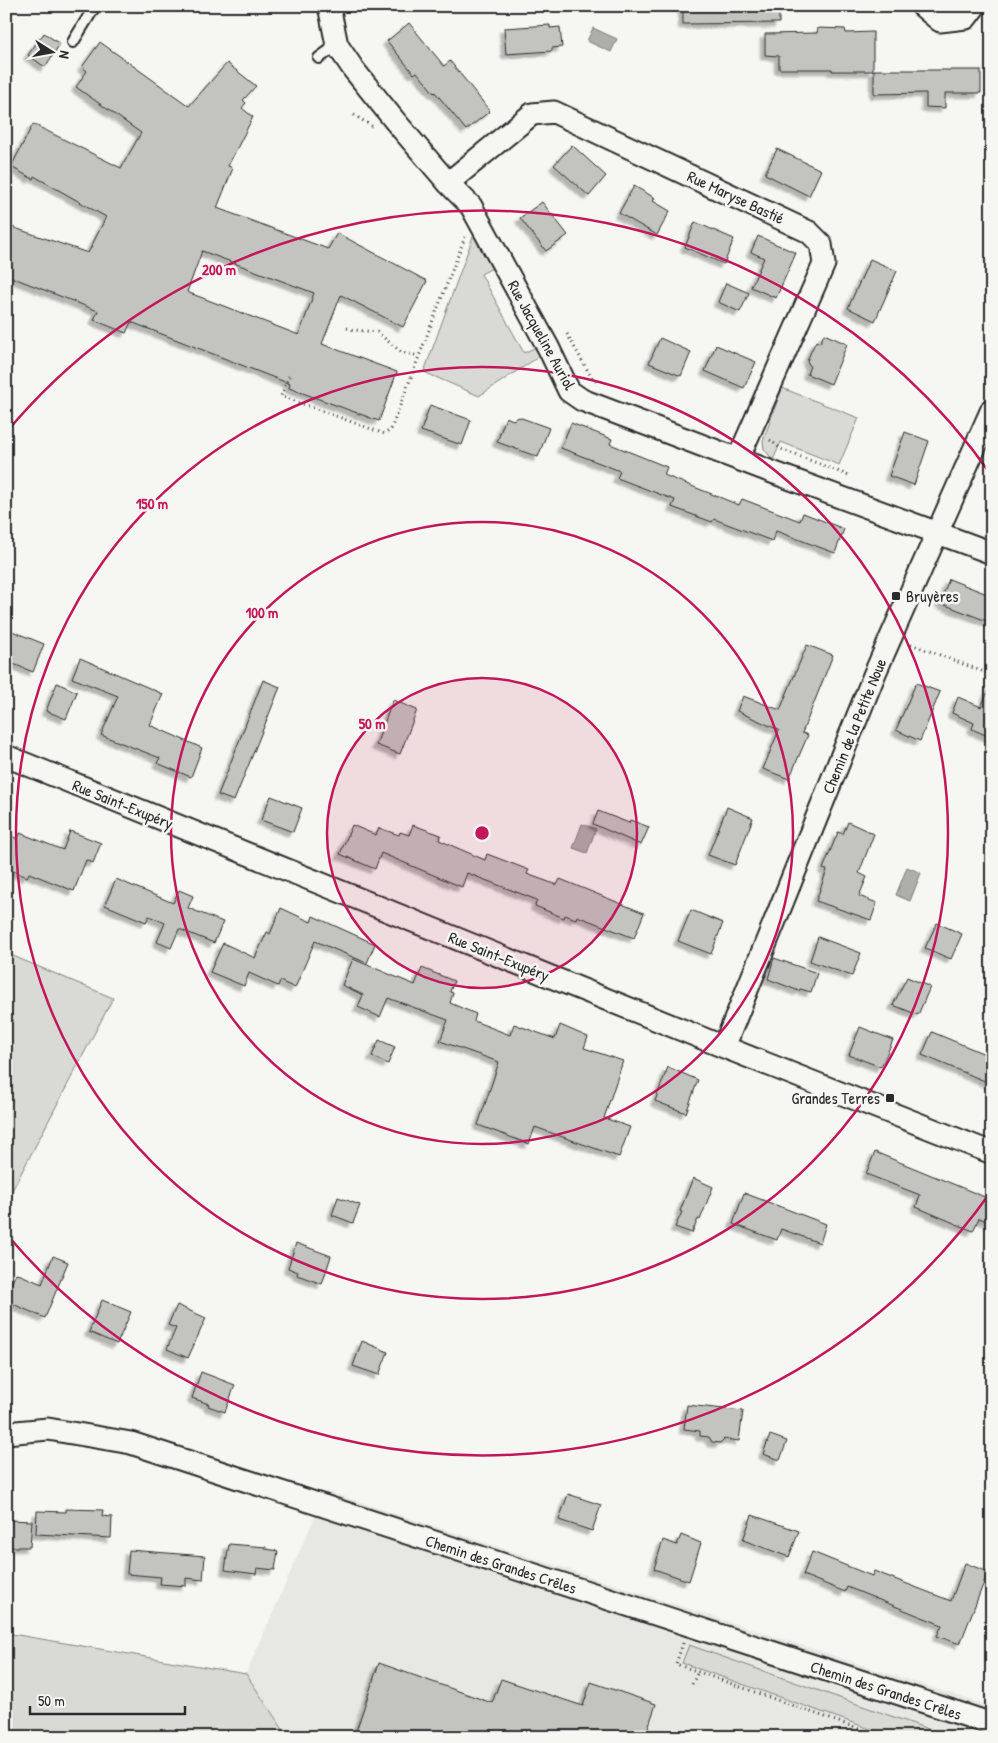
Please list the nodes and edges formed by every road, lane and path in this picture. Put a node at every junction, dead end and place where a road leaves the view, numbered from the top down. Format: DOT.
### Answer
graph roads {
  1 [pos="94,6"];
  2 [pos="329,6"];
  3 [pos="922,6"];
  4 [pos="975,6"];
  5 [pos="73,42"];
  6 [pos="337,45"];
  7 [pos="319,58"];
  8 [pos="354,115"];
  9 [pos="381,131"];
  10 [pos="448,182"];
  11 [pos="467,233"];
  12 [pos="347,328"];
  13 [pos="564,328"];
  14 [pos="419,356"];
  15 [pos="289,376"];
  16 [pos="602,384"];
  17 [pos="992,409"];
  18 [pos="753,425"];
  19 [pos="738,459"];
  20 [pos="854,478"];
  21 [pos="937,532"];
  22 [pos="992,552"];
  23 [pos="891,636"];
  24 [pos="992,675"];
  25 [pos="6,756"];
  26 [pos="724,1048"];
  27 [pos="992,1154"];
  28 [pos="6,1433"];
  29 [pos="676,1664"];
  30 [pos="698,1672"];
  31 [pos="692,1684"];
  32 [pos="992,1724"];
  33 [pos="881,1737"];
  1 -- 5 [label="lane"];
  2 -- 6 [label="street, Rue Jacqueline Auriol"];
  3 -- 4 [label="street"];
  6 -- 7 [label="lane"];
  6 -- 10 [label="street, Rue Jacqueline Auriol"];
  8 -- 9 [label="path"];
  10 -- 18 [label="street, Rue Maryse Bastié"];
  10 -- 19 [label="street, Rue Jacqueline Auriol"];
  11 -- 14 [label="path"];
  12 -- 14 [label="path"];
  13 -- 16 [label="path"];
  14 -- 15 [label="path"];
  17 -- 21 [label="street, Chemin de la Petite Noue"];
  18 -- 19 [label="street, Rue Maryse Bastié"];
  18 -- 20 [label="path"];
  19 -- 21 [label="street, Rue Jacqueline Auriol"];
  21 -- 22 [label="street, Rue Jacqueline Auriol"];
  21 -- 23 [label="street, Chemin de la Petite Noue"];
  23 -- 24 [label="path"];
  23 -- 26 [label="street, Chemin de la Petite Noue"];
  25 -- 26 [label="street, Rue Saint-Exupéry"];
  26 -- 27 [label="street, Rue Saint-Exupéry"];
  28 -- 32 [label="street, Chemin des Grandes Crêles"];
  29 -- 30 [label="path"];
  30 -- 31 [label="path"];
  30 -- 33 [label="path"];
}
